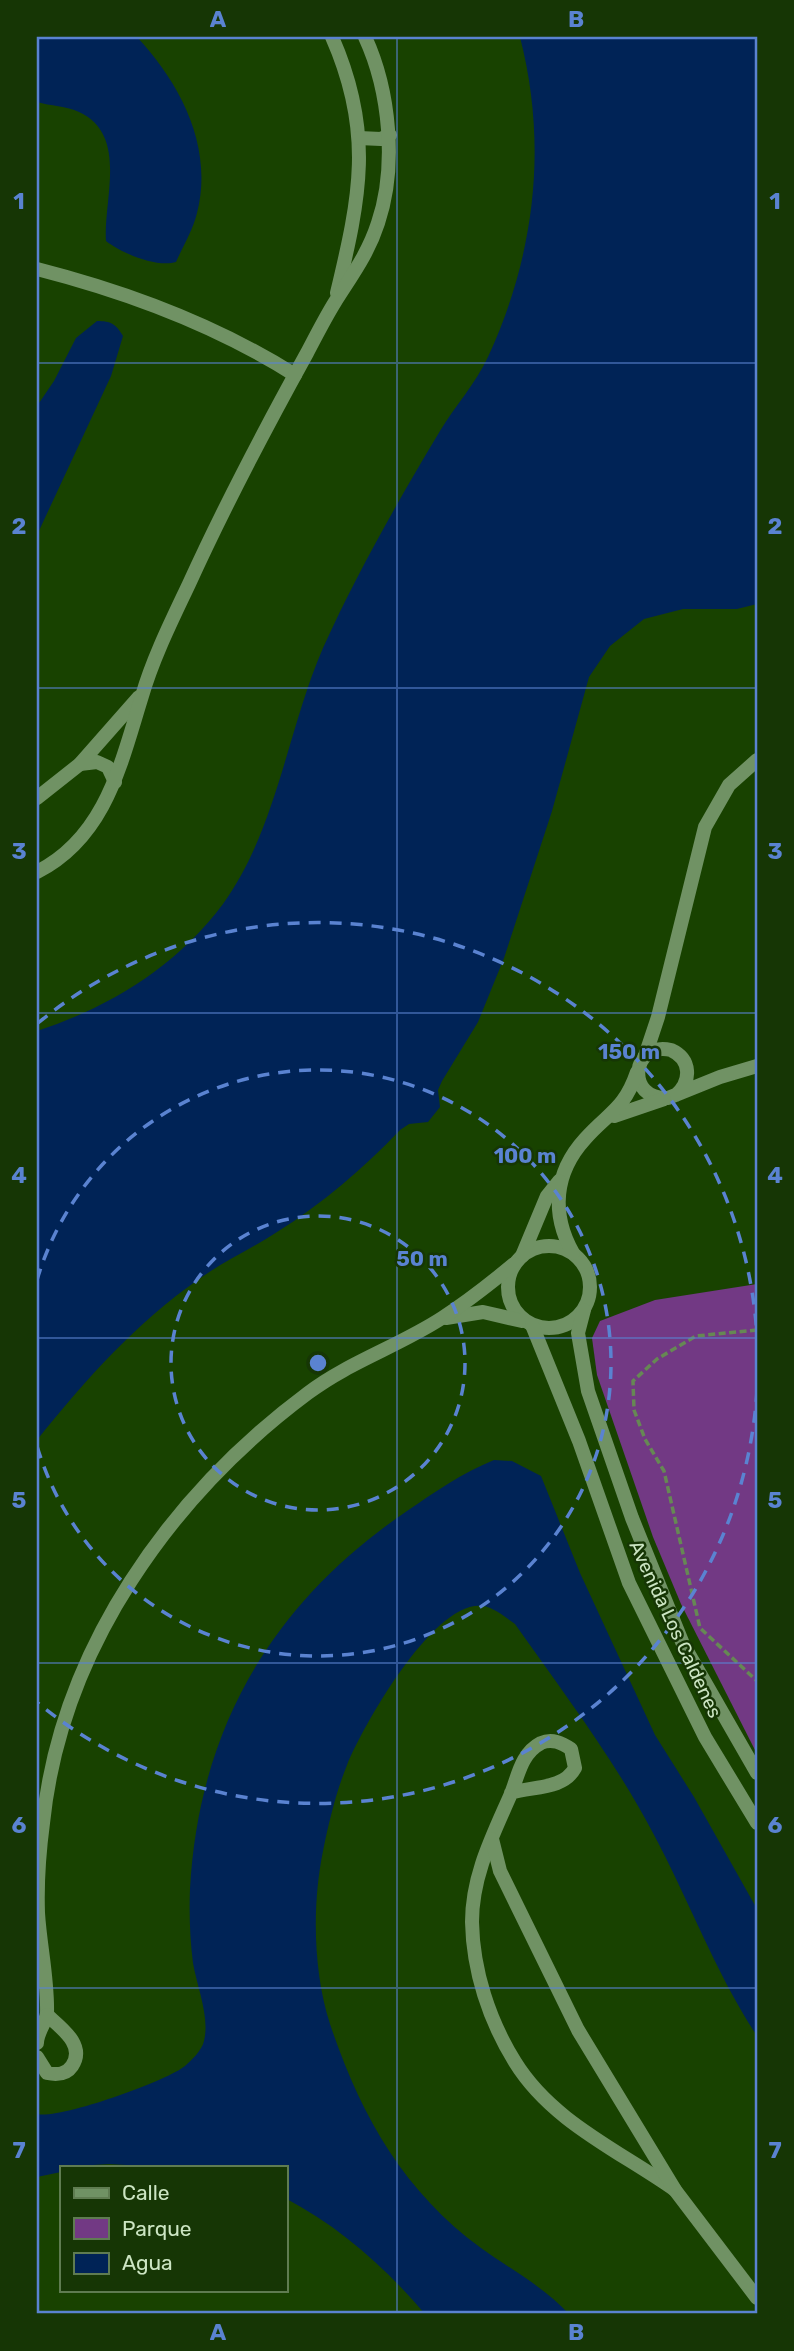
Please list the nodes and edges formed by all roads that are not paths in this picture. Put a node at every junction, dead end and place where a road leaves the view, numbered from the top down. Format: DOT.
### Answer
graph roads {
  1 [pos="332,37"];
  2 [pos="365,37"];
  3 [pos="390,135"];
  4 [pos="359,138"];
  5 [pos="37,269"];
  6 [pos="335,301"];
  7 [pos="295,374"];
  8 [pos="142,694"];
  9 [pos="757,760"];
  10 [pos="80,764"];
  11 [pos="115,782"];
  12 [pos="37,799"];
  13 [pos="37,872"];
  14 [pos="658,1017"];
  15 [pos="674,1051"];
  16 [pos="642,1061"];
  17 [pos="757,1066"];
  18 [pos="720,1077"];
  19 [pos="672,1097"];
  20 [pos="612,1116"];
  21 [pos="562,1177"];
  22 [pos="573,1253"];
  23 [pos="518,1260"];
  24 [pos="584,1310"];
  25 [pos="442,1319"];
  26 [pos="528,1323"];
  27 [pos="757,1773"];
  28 [pos="511,1793"];
  29 [pos="757,1823"];
  30 [pos="492,1838"];
  31 [pos="47,2015"];
  32 [pos="37,2043"];
  33 [pos="37,2057"];
  34 [pos="675,2190"];
  35 [pos="757,2298"];
  1 -- 4 [label="street"];
  2 -- 3 [label="street"];
  3 -- 4 [label="street"];
  3 -- 6 [label="street"];
  4 -- 6 [label="street"];
  5 -- 7 [label="street"];
  6 -- 7 [label="street"];
  7 -- 8 [label="street"];
  8 -- 10 [label="street"];
  8 -- 11 [label="street"];
  9 -- 14 [label="street"];
  10 -- 11 [label="street"];
  10 -- 12 [label="street"];
  11 -- 13 [label="street"];
  14 -- 15 [label="street"];
  14 -- 16 [label="street"];
  15 -- 16 [label="street"];
  15 -- 18 [label="street"];
  15 -- 19 [label="street"];
  16 -- 19 [label="street"];
  16 -- 20 [label="street"];
  17 -- 18 [label="street"];
  18 -- 19 [label="street"];
  19 -- 20 [label="street"];
  20 -- 21 [label="street"];
  21 -- 22 [label="street"];
  21 -- 23 [label="street"];
  22 -- 23 [label="street"];
  22 -- 24 [label="street"];
  23 -- 25 [label="street"];
  23 -- 26 [label="street"];
  24 -- 26 [label="street"];
  24 -- 27 [label="street, Avenida Los Caldenes"];
  25 -- 26 [label="street"];
  25 -- 31 [label="street"];
  26 -- 29 [label="street, Avenida Los Caldenes"];
  28 -- 28 [label="street"];
  28 -- 30 [label="street"];
  30 -- 34 [label="street"];
  30 -- 34 [label="street"];
  31 -- 32 [label="street"];
  31 -- 33 [label="street"];
  34 -- 35 [label="street"];
}
